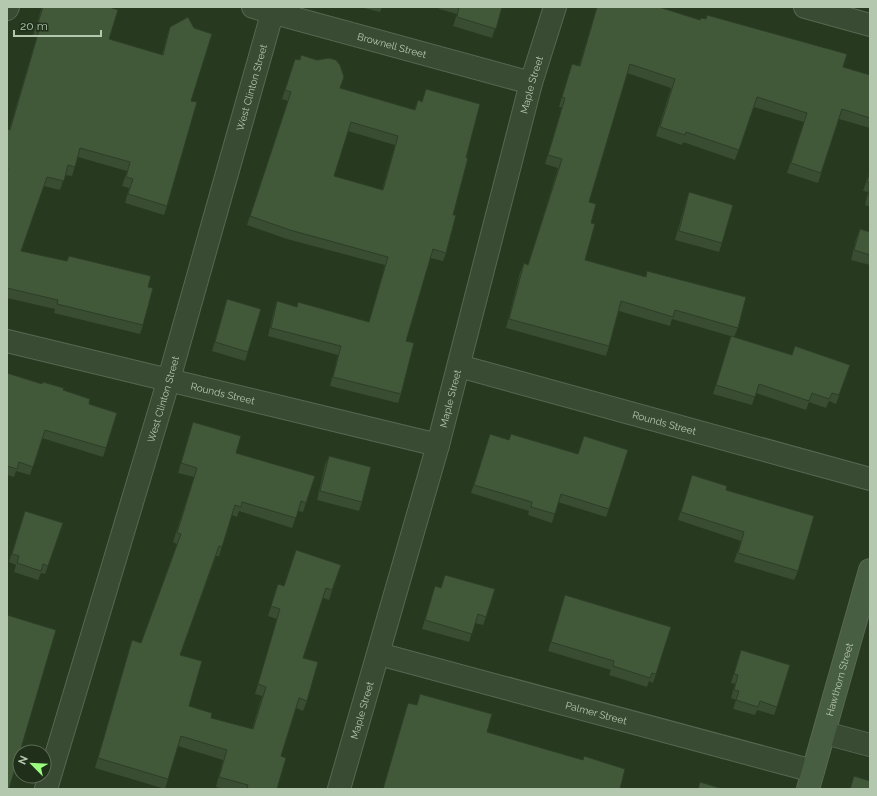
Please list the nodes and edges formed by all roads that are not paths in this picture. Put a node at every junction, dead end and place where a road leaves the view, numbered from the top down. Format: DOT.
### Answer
graph roads {
  1 [pos="555,7"];
  2 [pos="806,7"];
  3 [pos="267,9"];
  4 [pos="870,25"];
  5 [pos="531,83"];
  6 [pos="7,341"];
  7 [pos="459,366"];
  8 [pos="168,379"];
  9 [pos="438,445"];
  10 [pos="870,479"];
  11 [pos="870,570"];
  12 [pos="379,654"];
  13 [pos="824,733"];
  14 [pos="870,745"];
  15 [pos="811,780"];
  16 [pos="46,789"];
  17 [pos="339,789"];
  1 -- 5 [label="street, Maple Street"];
  2 -- 4 [label="street"];
  3 -- 5 [label="street, Brownell Street"];
  3 -- 8 [label="street, West Clinton Street"];
  5 -- 7 [label="street, Maple Street"];
  6 -- 8 [label="street, Rounds Street"];
  7 -- 9 [label="street, Maple Street"];
  7 -- 10 [label="street, Rounds Street"];
  8 -- 9 [label="street, Rounds Street"];
  8 -- 16 [label="street, West Clinton Street"];
  9 -- 12 [label="street, Maple Street"];
  11 -- 13 [label="main road, Hawthorn Street"];
  12 -- 15 [label="street, Palmer Street"];
  12 -- 17 [label="street, Maple Street"];
  13 -- 14 [label="street"];
  13 -- 15 [label="main road, Hawthorn Street"];
}
